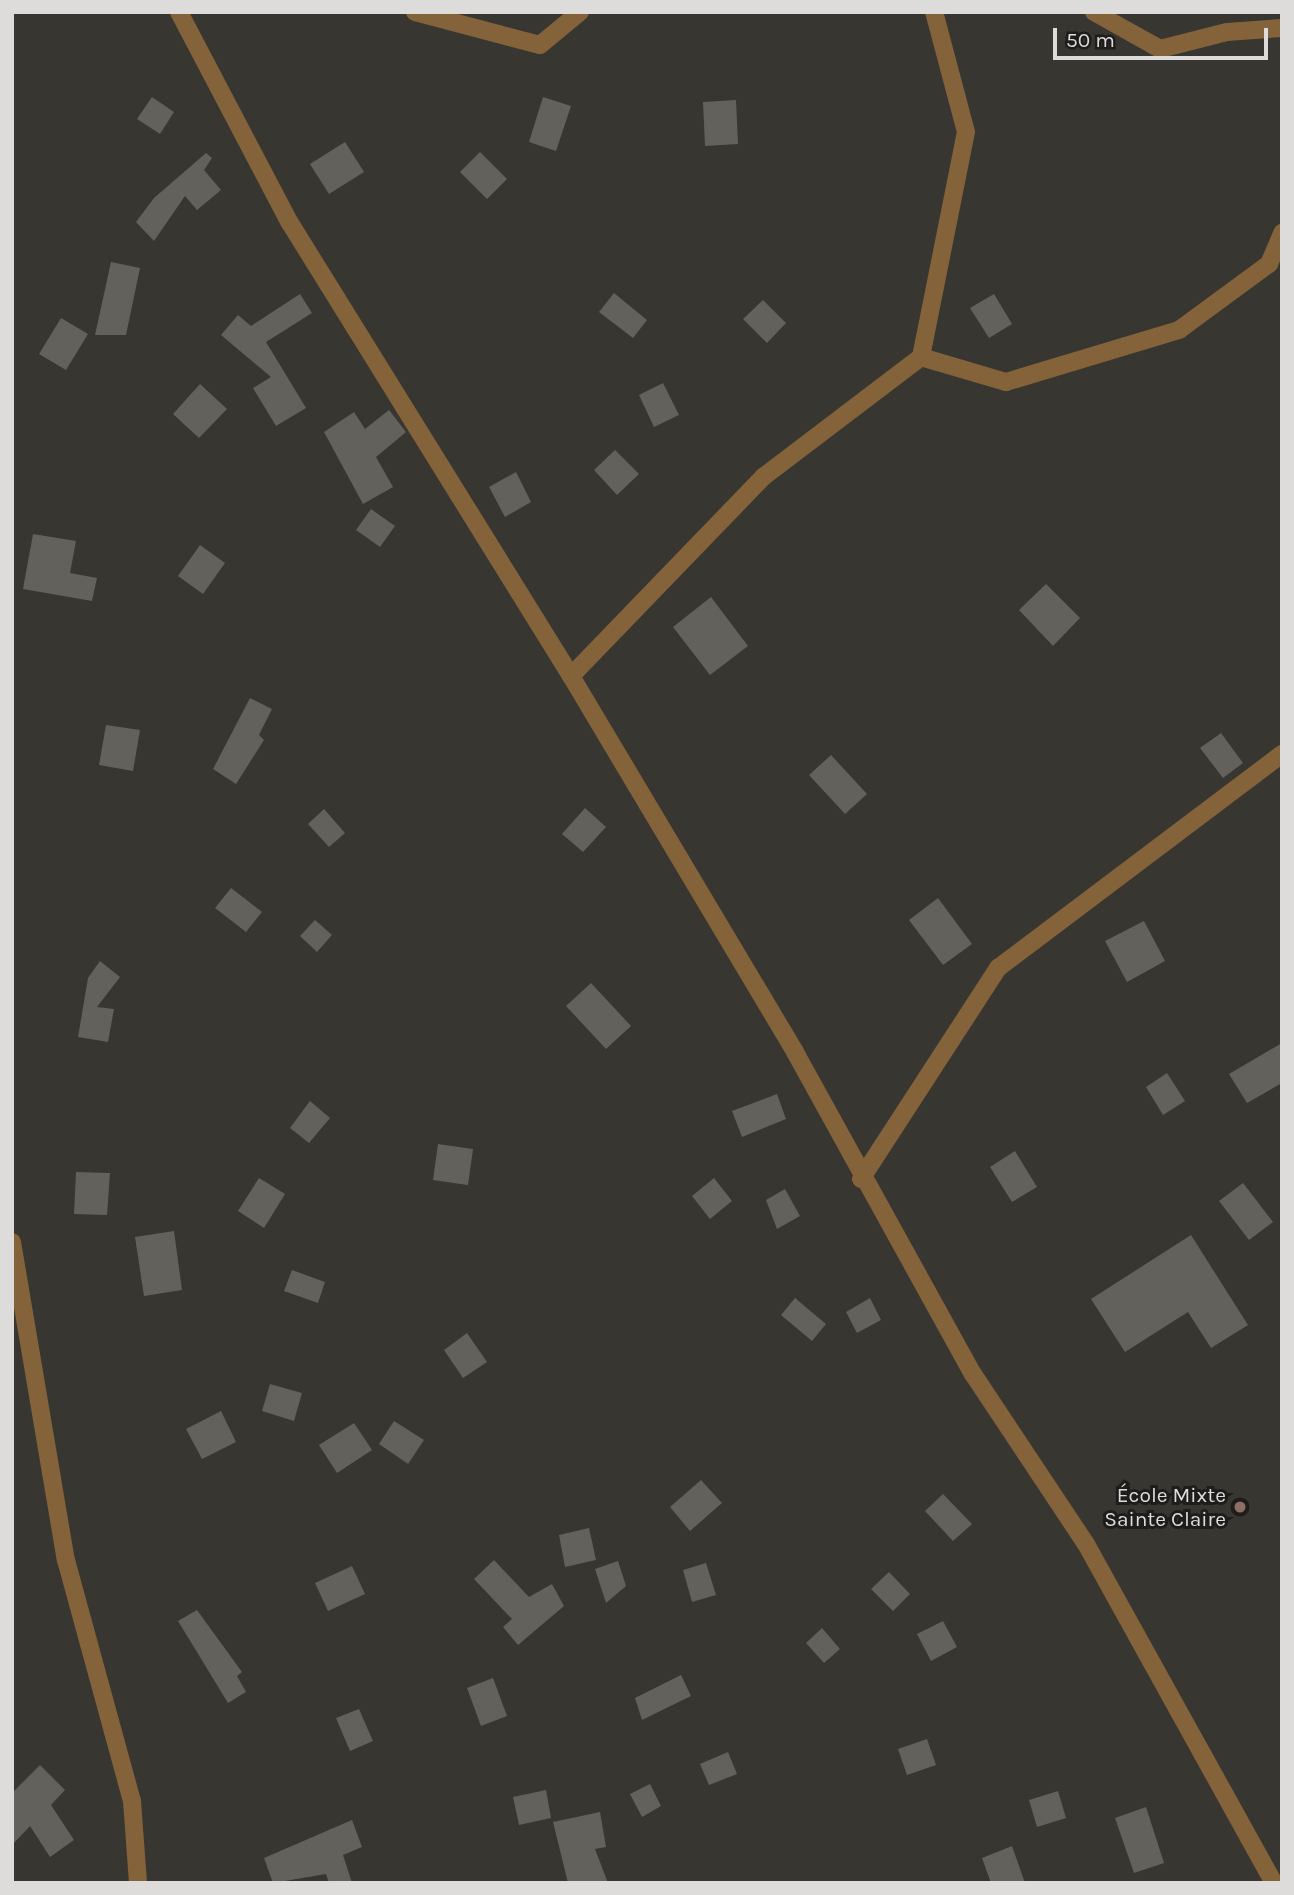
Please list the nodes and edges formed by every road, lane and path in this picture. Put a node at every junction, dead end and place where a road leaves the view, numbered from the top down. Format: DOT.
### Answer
graph roads {
  1 [pos="180,12"];
  2 [pos="415,12"];
  3 [pos="580,12"];
  4 [pos="934,12"];
  5 [pos="1094,12"];
  6 [pos="1282,28"];
  7 [pos="1282,233"];
  8 [pos="921,357"];
  9 [pos="571,676"];
  10 [pos="1282,754"];
  11 [pos="861,1179"];
  12 [pos="12,1242"];
  13 [pos="138,1883"];
  14 [pos="1274,1883"];
  1 -- 9 [label="street"];
  2 -- 3 [label="street"];
  4 -- 8 [label="street"];
  5 -- 6 [label="street"];
  7 -- 8 [label="street"];
  8 -- 9 [label="street"];
  9 -- 11 [label="street"];
  10 -- 11 [label="street"];
  11 -- 14 [label="street"];
  12 -- 13 [label="street"];
}
